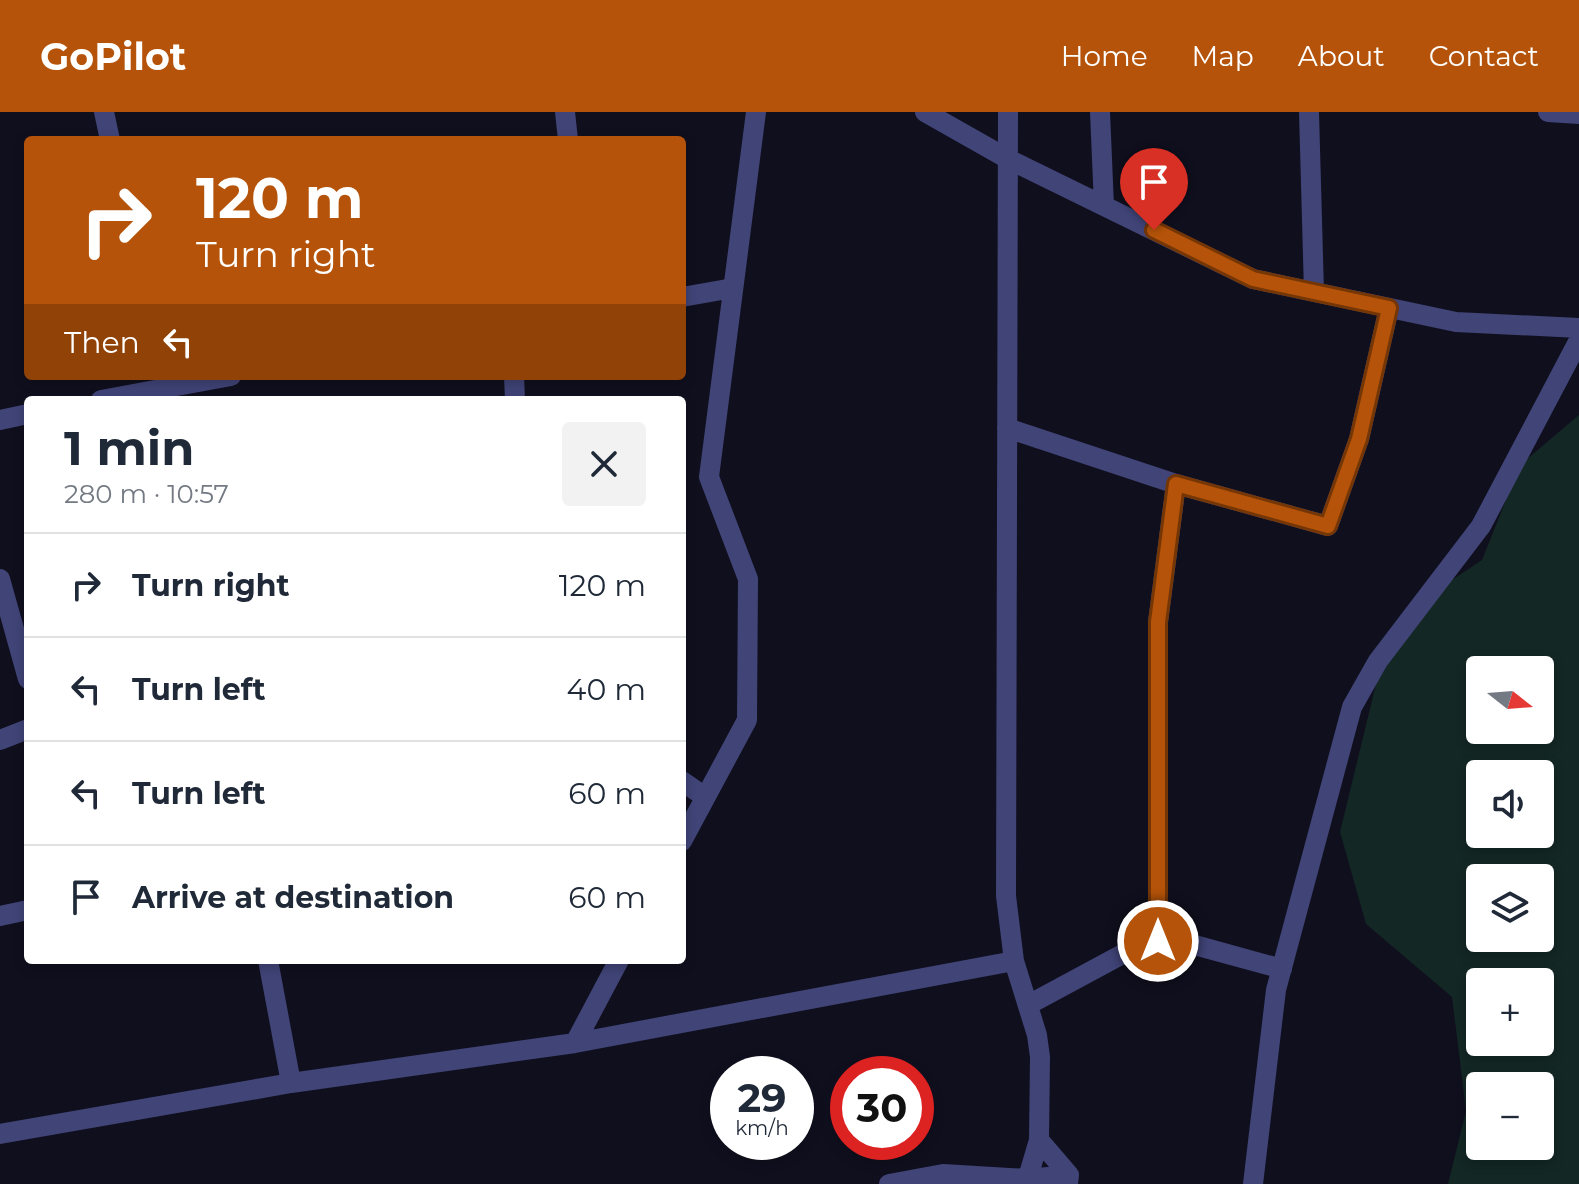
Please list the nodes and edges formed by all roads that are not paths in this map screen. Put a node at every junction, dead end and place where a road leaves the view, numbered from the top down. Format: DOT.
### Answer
graph roads {
  1 [pos="104,112"];
  2 [pos="565,112"];
  3 [pos="756,112"];
  4 [pos="925,112"];
  5 [pos="1008,112"];
  6 [pos="1100,112"];
  7 [pos="1309,112"];
  8 [pos="1548,112"];
  9 [pos="1579,114"];
  10 [pos="109,136"];
  11 [pos="568,136"];
  12 [pos="1008,159"];
  13 [pos="1104,206"];
  14 [pos="733,288"];
  15 [pos="1314,292"];
  16 [pos="686,296"];
  17 [pos="1389,308"];
  18 [pos="1579,328"];
  19 [pos="1579,340"];
  20 [pos="208,380"];
  21 [pos="162,388"];
  22 [pos="121,396"];
  23 [pos="24,415"];
  24 [pos="0,420"];
  25 [pos="1007,428"];
  26 [pos="1176,484"];
  27 [pos="0,579"];
  28 [pos="24,665"];
  29 [pos="24,731"];
  30 [pos="0,740"];
  31 [pos="686,784"];
  32 [pos="705,797"];
  33 [pos="686,833"];
  34 [pos="24,911"];
  35 [pos="0,916"];
  36 [pos="1158,941"];
  37 [pos="1014,961"];
  38 [pos="269,964"];
  39 [pos="617,964"];
  40 [pos="1282,969"];
  41 [pos="1028,1005"];
  42 [pos="575,1043"];
  43 [pos="291,1083"];
  44 [pos="0,1134"];
  45 [pos="1039,1140"];
  46 [pos="1069,1180"];
  47 [pos="1026,1182"];
  48 [pos="889,1184"];
  49 [pos="1253,1184"];
  1 -- 10 [label="street"];
  2 -- 11 [label="street"];
  3 -- 14 [label="street"];
  4 -- 12 [label="street"];
  5 -- 12 [label="street"];
  6 -- 13 [label="street"];
  7 -- 15 [label="street"];
  8 -- 9 [label="street"];
  12 -- 13 [label="street"];
  12 -- 25 [label="street"];
  13 -- 15 [label="street"];
  14 -- 16 [label="street"];
  14 -- 32 [label="street"];
  15 -- 17 [label="street"];
  17 -- 18 [label="street"];
  17 -- 26 [label="street"];
  19 -- 40 [label="street"];
  20 -- 21 [label="street"];
  21 -- 22 [label="street"];
  23 -- 24 [label="street"];
  25 -- 26 [label="street"];
  25 -- 37 [label="street"];
  26 -- 36 [label="street"];
  27 -- 28 [label="street"];
  29 -- 30 [label="street"];
  31 -- 32 [label="street"];
  32 -- 33 [label="street"];
  34 -- 35 [label="street"];
  36 -- 40 [label="street"];
  36 -- 41 [label="street"];
  37 -- 41 [label="street"];
  37 -- 42 [label="street"];
  38 -- 43 [label="street"];
  39 -- 42 [label="street"];
  40 -- 49 [label="street"];
  41 -- 45 [label="street"];
  42 -- 43 [label="street"];
  43 -- 44 [label="street"];
  45 -- 46 [label="street"];
  45 -- 47 [label="street"];
  46 -- 47 [label="street"];
  47 -- 48 [label="street"];
}
